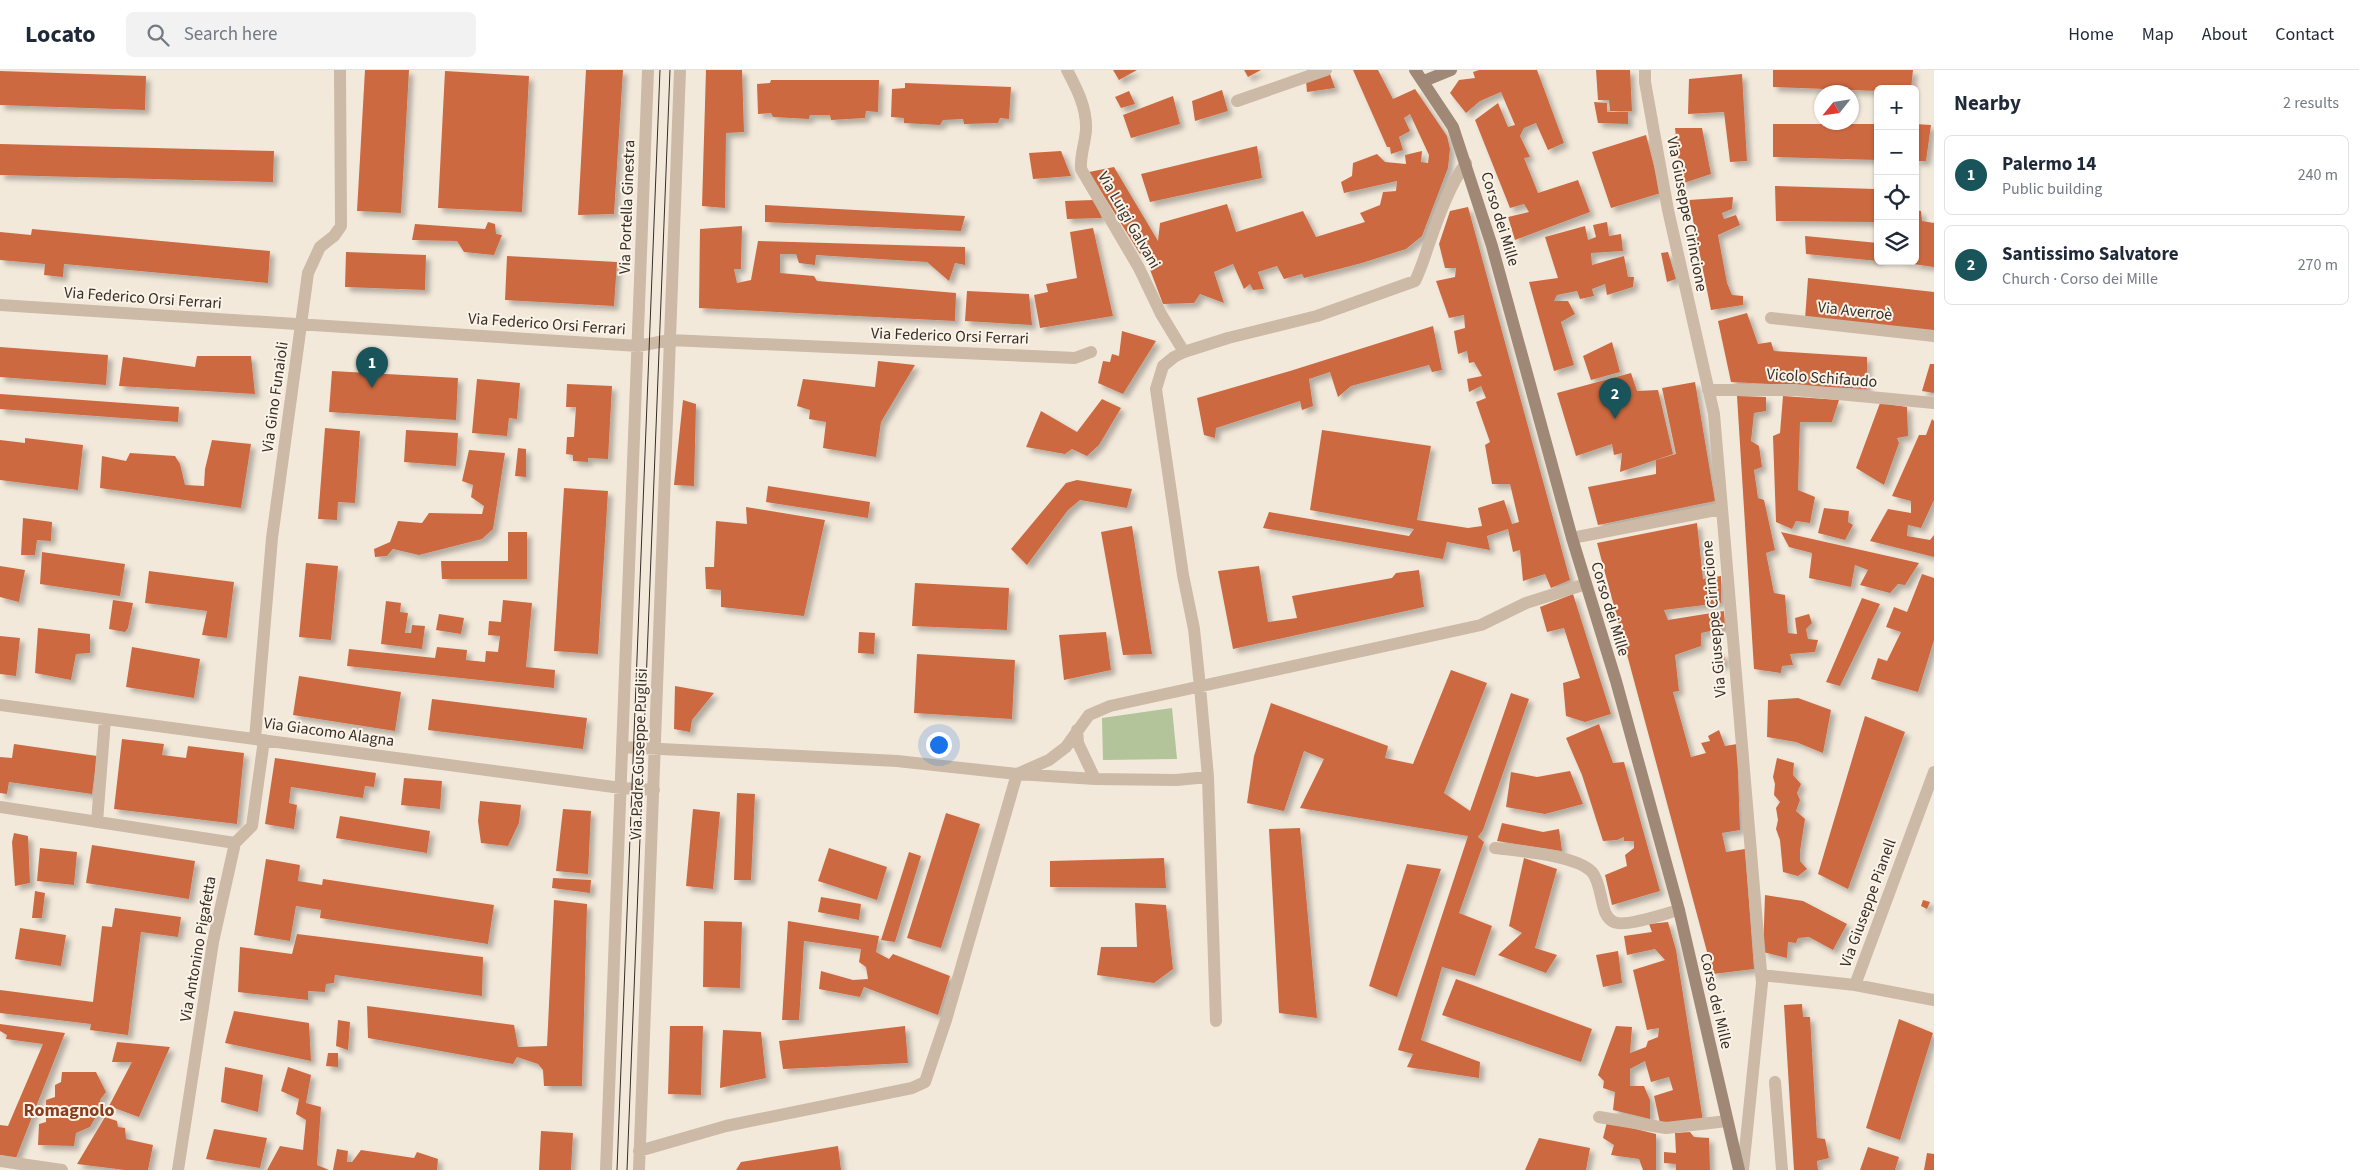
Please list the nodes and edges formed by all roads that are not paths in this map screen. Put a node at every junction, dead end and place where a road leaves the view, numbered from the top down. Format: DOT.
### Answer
graph roads {
  1 [pos="340,70"];
  2 [pos="648,70"];
  3 [pos="680,70"];
  4 [pos="1067,70"];
  5 [pos="1326,70"];
  6 [pos="1415,70"];
  7 [pos="1452,70"];
  8 [pos="1645,70"];
  9 [pos="1424,81"];
  10 [pos="1238,101"];
  11 [pos="1466,163"];
  12 [pos="0,305"];
  13 [pos="1772,318"];
  14 [pos="302,326"];
  15 [pos="1934,336"];
  16 [pos="670,340"];
  17 [pos="638,346"];
  18 [pos="1091,352"];
  19 [pos="1184,352"];
  20 [pos="1708,390"];
  21 [pos="1934,403"];
  22 [pos="1721,509"];
  23 [pos="1572,538"];
  24 [pos="1586,584"];
  25 [pos="1200,687"];
  26 [pos="0,705"];
  27 [pos="105,719"];
  28 [pos="1077,730"];
  29 [pos="260,740"];
  30 [pos="622,747"];
  31 [pos="655,748"];
  32 [pos="1934,772"];
  33 [pos="1016,774"];
  34 [pos="1208,777"];
  35 [pos="1095,779"];
  36 [pos="621,788"];
  37 [pos="654,790"];
  38 [pos="0,807"];
  39 [pos="97,822"];
  40 [pos="235,843"];
  41 [pos="1495,848"];
  42 [pos="1679,910"];
  43 [pos="1761,975"];
  44 [pos="1855,985"];
  45 [pos="1934,1000"];
  46 [pos="1216,1021"];
  47 [pos="1775,1082"];
  48 [pos="1600,1117"];
  49 [pos="1727,1121"];
  50 [pos="640,1151"];
  51 [pos="0,1161"];
  52 [pos="62,1170"];
  53 [pos="178,1170"];
  54 [pos="606,1170"];
  55 [pos="639,1170"];
  56 [pos="1739,1170"];
  57 [pos="1744,1170"];
  58 [pos="1782,1170"];
  1 -- 14 [label="street, Via Gino Funaioli"];
  2 -- 17 [label="street, Via Portella Ginestra"];
  3 -- 16 [label="street"];
  4 -- 19 [label="street, Via Luigi Galvani"];
  5 -- 10 [label="street"];
  6 -- 9 [label="street, Corso dei Mille"];
  7 -- 9 [label="street"];
  8 -- 20 [label="street, Via Giuseppe Cirincione"];
  9 -- 11 [label="street, Corso dei Mille"];
  11 -- 19 [label="street"];
  11 -- 23 [label="street, Corso dei Mille"];
  12 -- 14 [label="street, Via Federico Orsi Ferrari"];
  13 -- 15 [label="street, Via Averroè"];
  14 -- 17 [label="street, Via Federico Orsi Ferrari"];
  14 -- 29 [label="street, Via Gino Funaioli"];
  16 -- 17 [label="street, Via Federico Orsi Ferrari"];
  16 -- 18 [label="street, Via Federico Orsi Ferrari"];
  16 -- 31 [label="street, Via Padre Guseppe Puglisi"];
  17 -- 30 [label="street, Via Padre Guseppe Puglisi"];
  19 -- 25 [label="street"];
  20 -- 21 [label="street, Vicolo Schifaudo"];
  20 -- 22 [label="street, Via Giuseppe Cirincione"];
  22 -- 23 [label="street"];
  22 -- 43 [label="street, Via Giuseppe Cirincione"];
  23 -- 24 [label="street, Corso dei Mille"];
  24 -- 25 [label="street"];
  24 -- 42 [label="street, Corso dei Mille"];
  25 -- 28 [label="street"];
  25 -- 34 [label="street"];
  26 -- 27 [label="street, Via Giacomo Alagna"];
  27 -- 29 [label="street, Via Giacomo Alagna"];
  27 -- 39 [label="street"];
  28 -- 33 [label="street"];
  28 -- 35 [label="street"];
  29 -- 36 [label="street, Via Giacomo Alagna"];
  29 -- 40 [label="street"];
  30 -- 31 [label="street"];
  30 -- 36 [label="street, Via Padre Guseppe Puglisi"];
  31 -- 33 [label="street"];
  31 -- 37 [label="street, Via Padre Guseppe Puglisi"];
  32 -- 44 [label="street, Via Giuseppe Pianell"];
  33 -- 35 [label="street"];
  33 -- 50 [label="street"];
  34 -- 35 [label="street"];
  34 -- 46 [label="street"];
  36 -- 37 [label="street, Via Giacomo Alagna"];
  36 -- 54 [label="street, Via Padre Guseppe Puglisi"];
  37 -- 50 [label="street, Via Padre Guseppe Puglisi"];
  38 -- 39 [label="street"];
  39 -- 40 [label="street"];
  40 -- 53 [label="street, Via Antonino Pigafetta"];
  41 -- 42 [label="street"];
  42 -- 49 [label="street, Corso dei Mille"];
  43 -- 44 [label="street, Via Giuseppe Pianell"];
  43 -- 57 [label="street, Via Giuseppe Cirincione"];
  44 -- 45 [label="street"];
  47 -- 58 [label="street"];
  48 -- 49 [label="street"];
  49 -- 56 [label="street, Corso dei Mille"];
  50 -- 55 [label="street, Via Padre Guseppe Puglisi"];
  51 -- 52 [label="street"];
}
